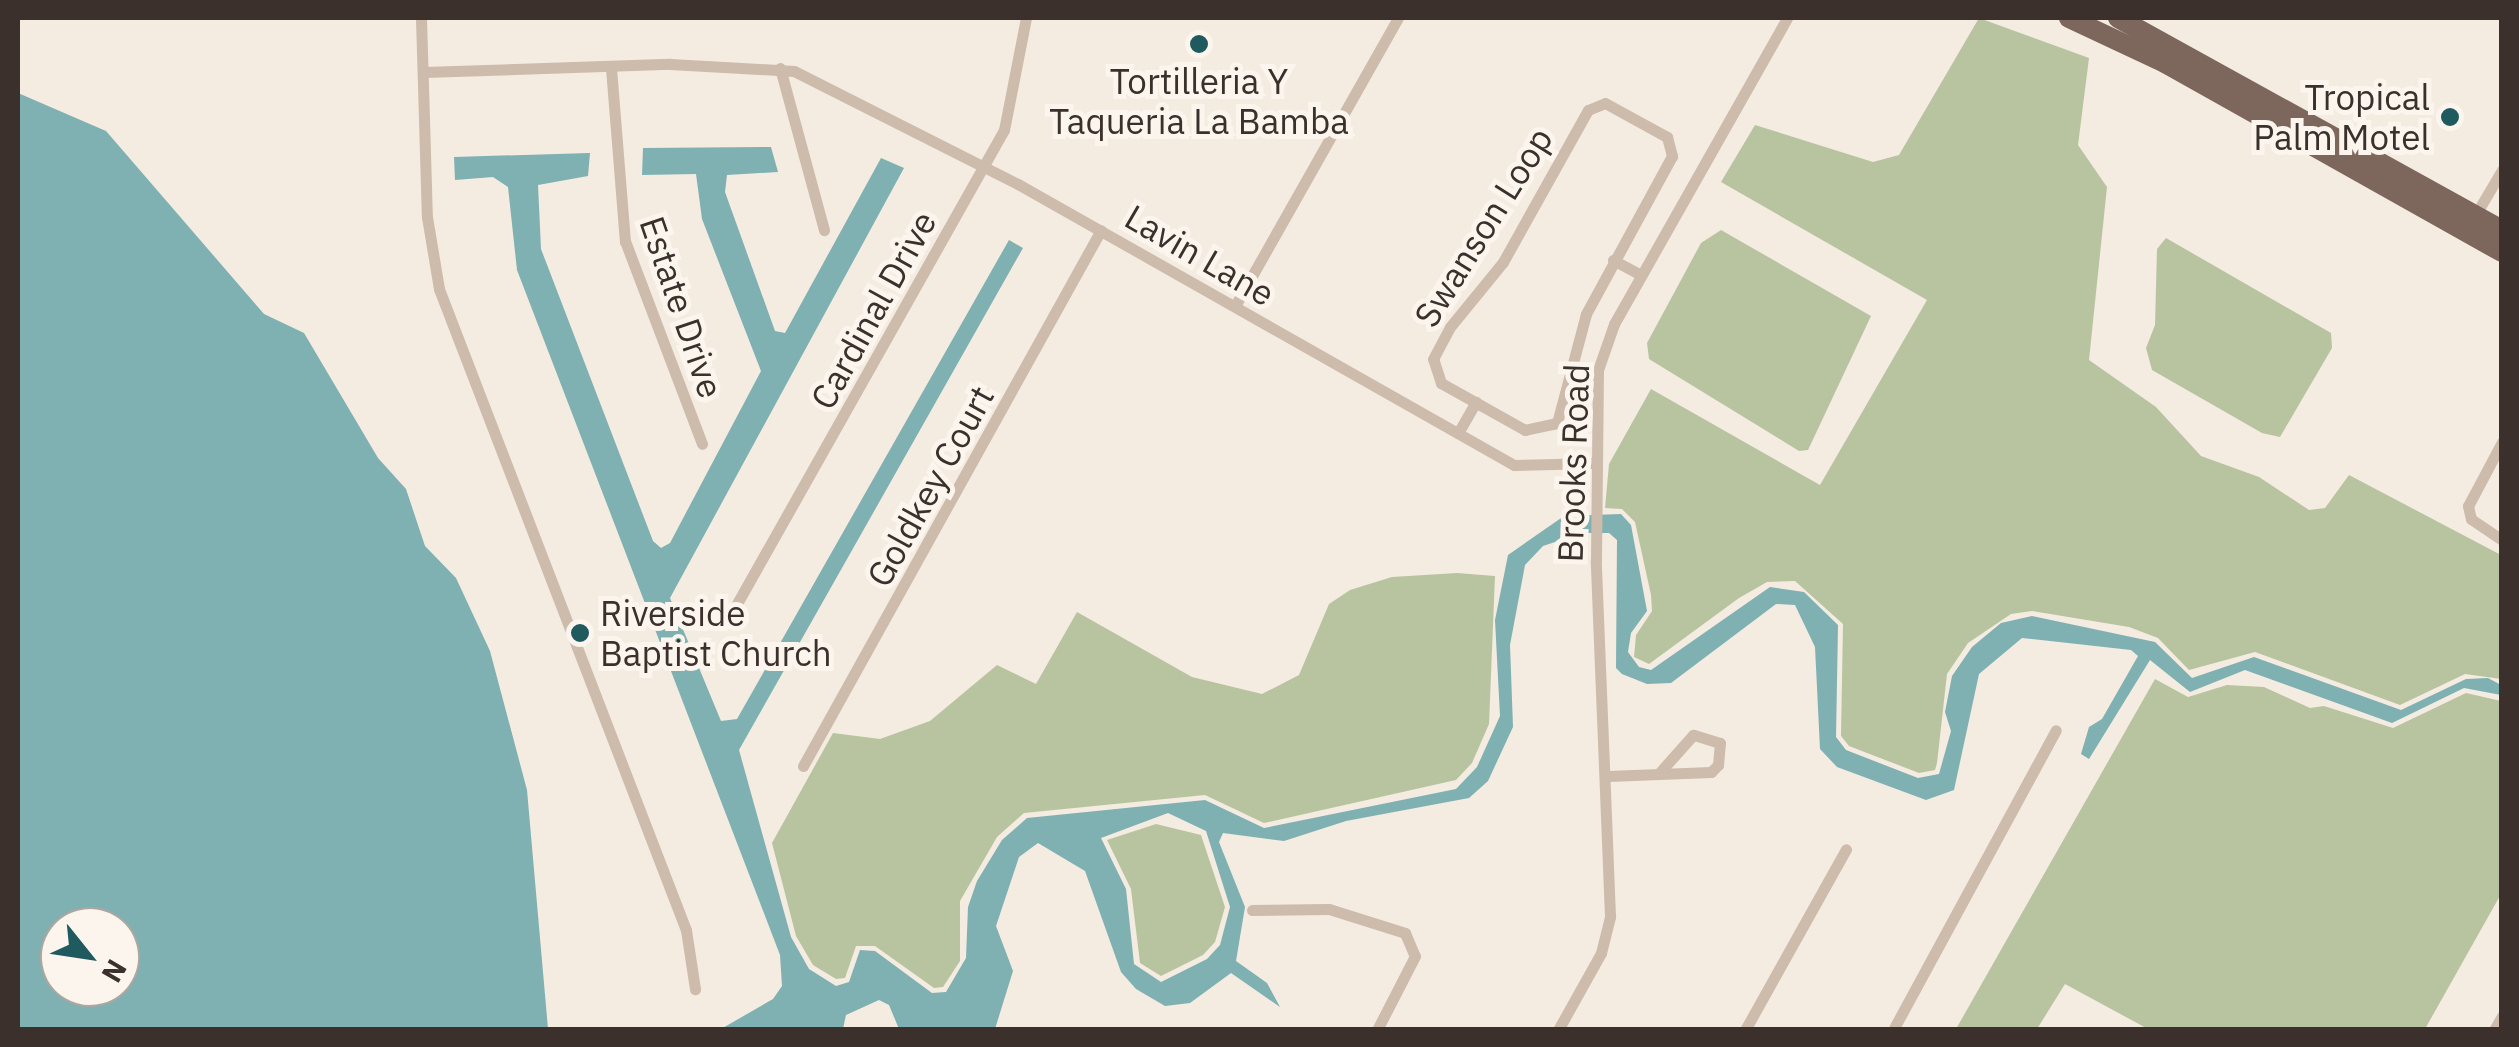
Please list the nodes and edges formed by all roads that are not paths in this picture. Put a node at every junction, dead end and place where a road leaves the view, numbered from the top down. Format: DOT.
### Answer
graph roads {
  1 [pos="421,18"];
  2 [pos="1026,18"];
  3 [pos="1398,18"];
  4 [pos="1787,18"];
  5 [pos="2069,18"];
  6 [pos="2118,18"];
  7 [pos="2178,59"];
  8 [pos="611,68"];
  9 [pos="780,68"];
  10 [pos="424,72"];
  11 [pos="984,167"];
  12 [pos="2502,170"];
  13 [pos="2470,223"];
  14 [pos="824,230"];
  15 [pos="1101,230"];
  16 [pos="2502,230"];
  17 [pos="2502,252"];
  18 [pos="1613,260"];
  19 [pos="1641,276"];
  20 [pos="1235,306"];
  21 [pos="1476,402"];
  22 [pos="1458,434"];
  23 [pos="2502,442"];
  24 [pos="702,444"];
  25 [pos="1595,464"];
  26 [pos="2502,540"];
  27 [pos="730,616"];
  28 [pos="2056,730"];
  29 [pos="803,766"];
  30 [pos="1660,772"];
  31 [pos="1608,776"];
  32 [pos="1846,849"];
  33 [pos="1252,910"];
  34 [pos="695,989"];
  35 [pos="2502,1016"];
  36 [pos="1378,1030"];
  37 [pos="1558,1030"];
  38 [pos="1745,1030"];
  39 [pos="1893,1030"];
  40 [pos="2494,1030"];
  1 -- 10 [label="street"];
  2 -- 11 [label="street, Cardinal Drive"];
  3 -- 20 [label="street"];
  4 -- 19 [label="street, Brooks Road"];
  5 -- 7 [label="main road"];
  6 -- 7 [label="main road"];
  7 -- 13 [label="main road"];
  7 -- 13 [label="main road"];
  8 -- 9 [label="street"];
  8 -- 10 [label="street"];
  8 -- 24 [label="street, Estate Drive"];
  9 -- 11 [label="street, Lavin Lane"];
  9 -- 14 [label="street"];
  10 -- 34 [label="street"];
  11 -- 15 [label="street, Lavin Lane"];
  11 -- 27 [label="street, Cardinal Drive"];
  12 -- 13 [label="street"];
  13 -- 16 [label="main road"];
  13 -- 17 [label="main road"];
  15 -- 20 [label="street, Lavin Lane"];
  15 -- 29 [label="street, Goldkey Court"];
  18 -- 19 [label="street"];
  18 -- 21 [label="street, Swanson Loop"];
  18 -- 21 [label="street, Swanson Loop"];
  19 -- 25 [label="street, Brooks Road"];
  20 -- 22 [label="street, Lavin Lane"];
  21 -- 22 [label="street"];
  22 -- 25 [label="street, Lavin Lane"];
  23 -- 26 [label="street"];
  25 -- 31 [label="street, Brooks Road"];
  28 -- 39 [label="street"];
  30 -- 30 [label="street"];
  30 -- 31 [label="street"];
  31 -- 37 [label="street, Brooks Road"];
  32 -- 38 [label="street"];
  33 -- 36 [label="street"];
  35 -- 40 [label="street"];
}
